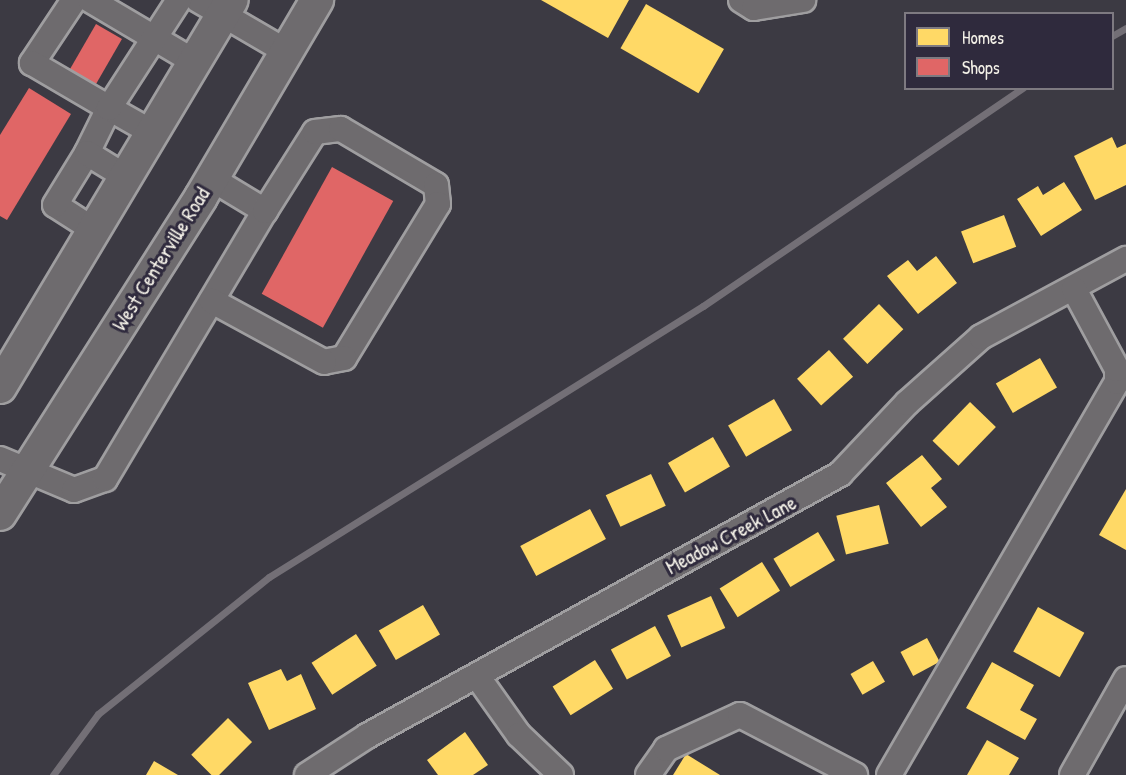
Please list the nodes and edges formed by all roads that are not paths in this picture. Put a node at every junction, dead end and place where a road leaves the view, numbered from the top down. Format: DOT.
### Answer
graph roads {
  1 [pos="74,0"];
  2 [pos="90,0"];
  3 [pos="179,0"];
  4 [pos="317,0"];
  5 [pos="741,0"];
  6 [pos="803,0"];
  7 [pos="218,5"];
  8 [pos="154,38"];
  9 [pos="287,52"];
  10 [pos="195,62"];
  11 [pos="109,108"];
  12 [pos="153,133"];
  13 [pos="87,153"];
  14 [pos="126,177"];
  15 [pos="212,179"];
  16 [pos="266,212"];
  17 [pos="94,230"];
  18 [pos="1126,259"];
  19 [pos="1074,290"];
  20 [pos="212,301"];
  21 [pos="0,387"];
  22 [pos="13,466"];
  23 [pos="0,514"];
  24 [pos="477,676"];
  25 [pos="1126,679"];
  26 [pos="307,775"];
  27 [pos="561,775"];
  28 [pos="648,775"];
  29 [pos="855,775"];
  30 [pos="889,775"];
  31 [pos="1072,775"];
  1 -- 11 [label="street"];
  2 -- 8 [label="street"];
  3 -- 8 [label="street"];
  4 -- 9 [label="main road, West Centerville Road"];
  5 -- 6 [label="street"];
  7 -- 9 [label="street"];
  7 -- 10 [label="main road"];
  8 -- 10 [label="street"];
  8 -- 11 [label="street"];
  9 -- 15 [label="main road, West Centerville Road"];
  10 -- 12 [label="main road"];
  11 -- 12 [label="street"];
  11 -- 13 [label="street"];
  12 -- 14 [label="main road"];
  13 -- 14 [label="street"];
  13 -- 17 [label="street"];
  14 -- 17 [label="main road"];
  15 -- 16 [label="street"];
  15 -- 22 [label="main road, West Centerville Road"];
  16 -- 20 [label="street"];
  16 -- 20 [label="street"];
  17 -- 21 [label="main road"];
  18 -- 19 [label="street, Meadow Creek Lane"];
  19 -- 24 [label="street, Meadow Creek Lane"];
  19 -- 30 [label="street"];
  20 -- 22 [label="street"];
  22 -- 23 [label="main road, West Centerville Road"];
  24 -- 26 [label="street, Meadow Creek Lane"];
  24 -- 27 [label="street"];
  25 -- 31 [label="street"];
  28 -- 29 [label="street"];
}
